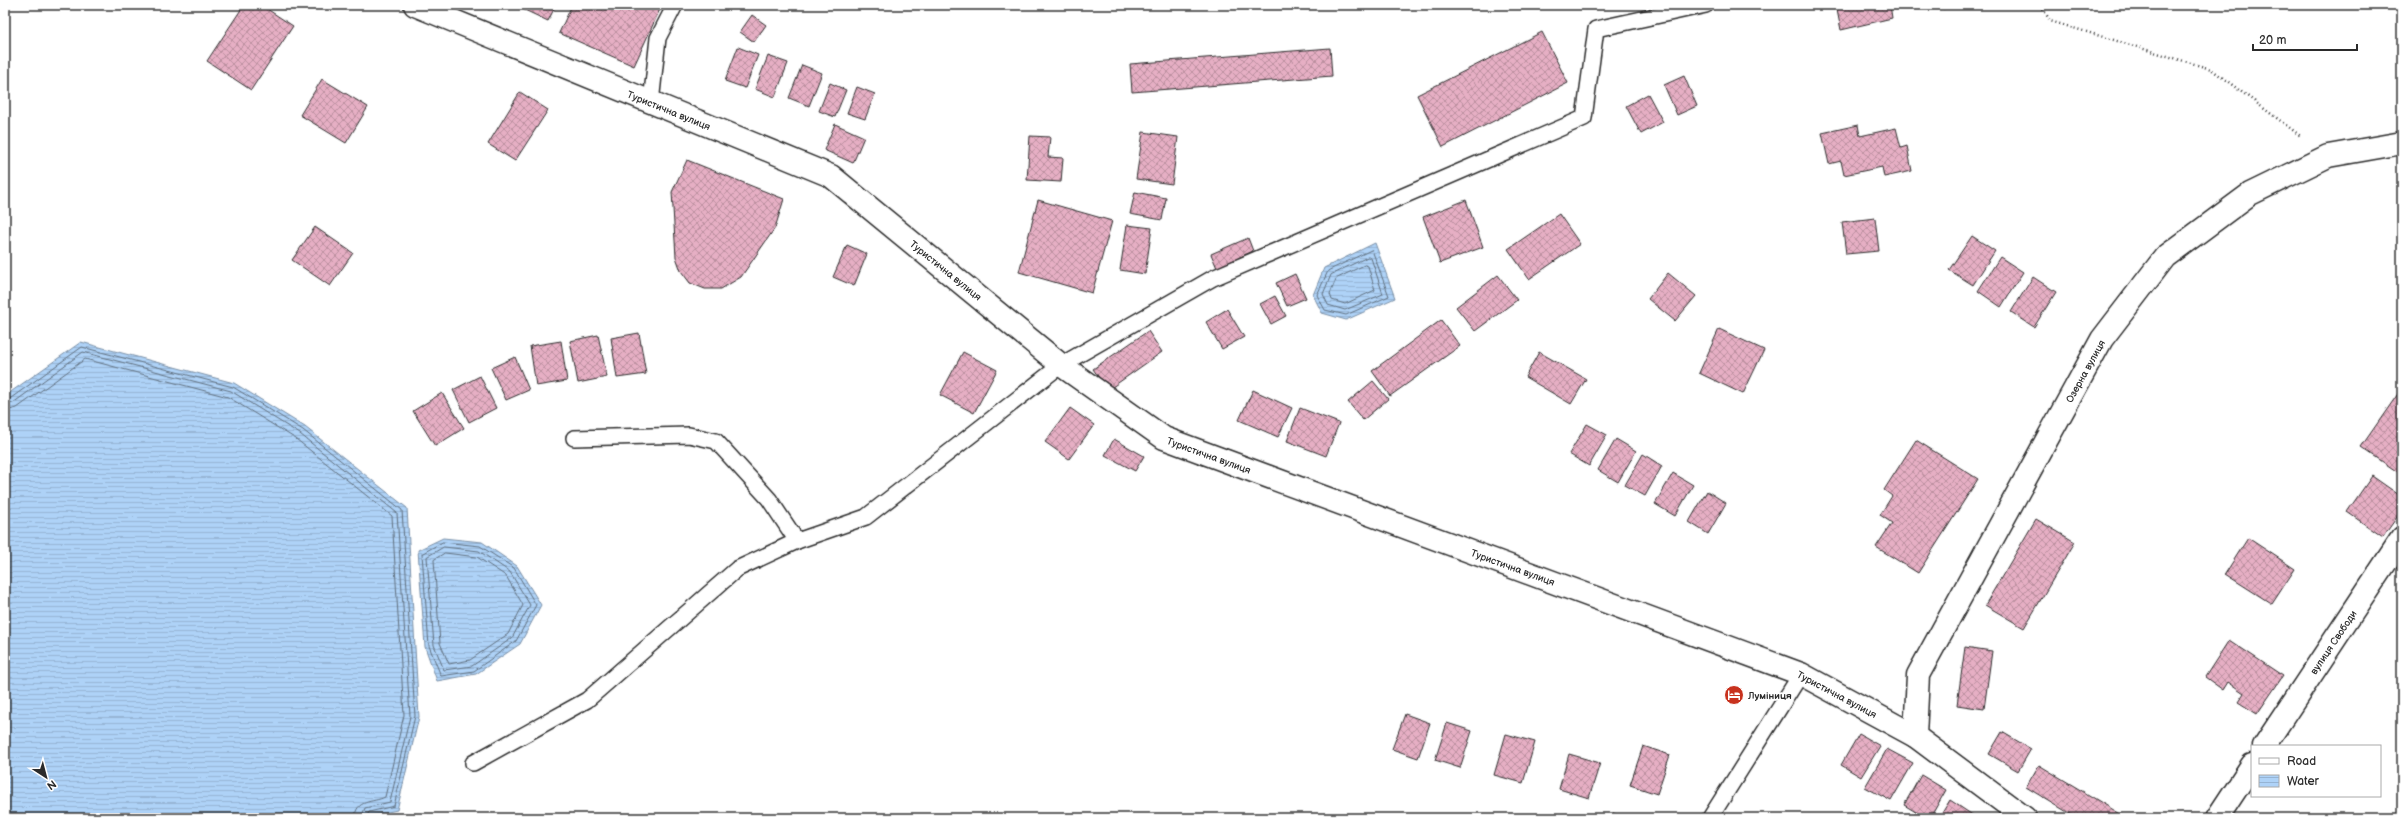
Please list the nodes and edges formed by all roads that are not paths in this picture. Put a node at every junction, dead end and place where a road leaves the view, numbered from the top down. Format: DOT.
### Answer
graph roads {
  1 [pos="415,5"];
  2 [pos="675,5"];
  3 [pos="1706,5"];
  4 [pos="651,103"];
  5 [pos="2402,143"];
  6 [pos="1061,365"];
  7 [pos="574,438"];
  8 [pos="2402,538"];
  9 [pos="797,542"];
  10 [pos="1801,674"];
  11 [pos="1915,736"];
  12 [pos="2265,745"];
  13 [pos="473,762"];
  14 [pos="2251,766"];
  15 [pos="1710,818"];
  16 [pos="2025,818"];
  17 [pos="2216,818"];
  1 -- 4 [label="street, Туристична вулиця"];
  2 -- 4 [label="lane"];
  3 -- 6 [label="lane"];
  4 -- 6 [label="street, Туристична вулиця"];
  5 -- 11 [label="street, Озерна вулиця"];
  6 -- 9 [label="lane"];
  6 -- 10 [label="street, Туристична вулиця"];
  7 -- 9 [label="lane"];
  8 -- 12 [label="street, вулиця Свободи"];
  9 -- 13 [label="lane"];
  10 -- 11 [label="street, Туристична вулиця"];
  10 -- 15 [label="lane"];
  11 -- 16 [label="street, Туристична вулиця"];
  14 -- 17 [label="street"];
}
